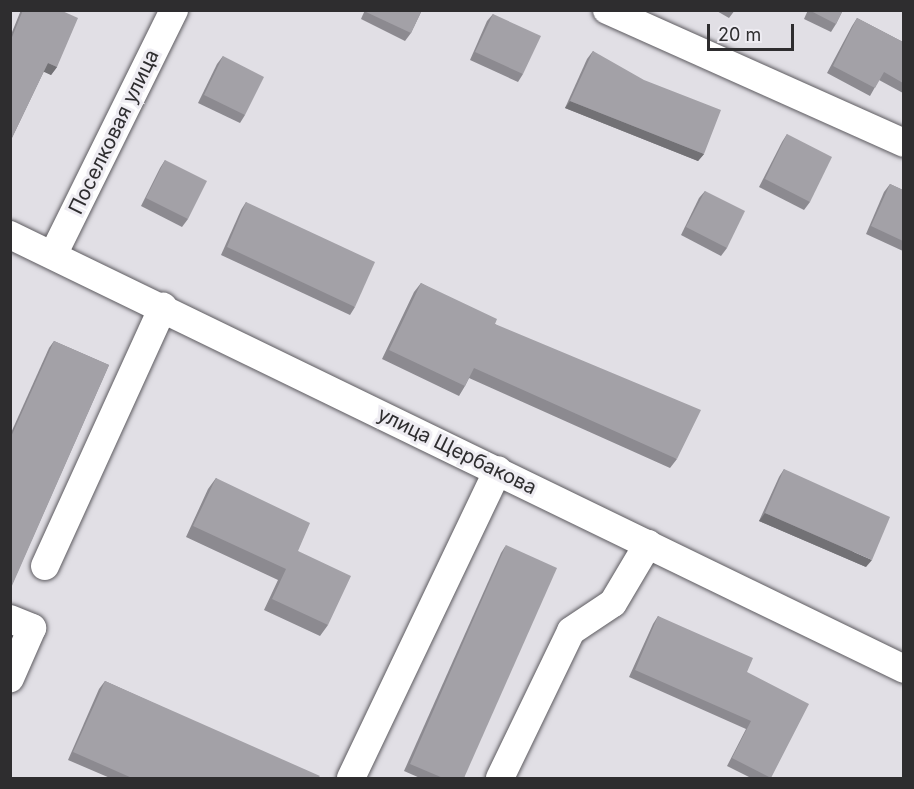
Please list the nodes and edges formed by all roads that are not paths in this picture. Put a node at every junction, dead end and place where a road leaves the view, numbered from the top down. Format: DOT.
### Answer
graph roads {
  1 [pos="174,10"];
  2 [pos="607,10"];
  3 [pos="903,143"];
  4 [pos="12,238"];
  5 [pos="54,254"];
  6 [pos="163,307"];
  7 [pos="498,470"];
  8 [pos="648,544"];
  9 [pos="45,566"];
  10 [pos="10,619"];
  11 [pos="903,669"];
  12 [pos="10,678"];
  13 [pos="351,778"];
  14 [pos="500,778"];
  1 -- 5 [label="street, Поселковая улица"];
  2 -- 3 [label="street"];
  4 -- 5 [label="street, улица Щербакова"];
  5 -- 6 [label="street, улица Щербакова"];
  6 -- 7 [label="street, улица Щербакова"];
  6 -- 9 [label="street"];
  7 -- 8 [label="street, улица Щербакова"];
  7 -- 13 [label="street"];
  8 -- 11 [label="street, улица Щербакова"];
  8 -- 14 [label="street"];
  10 -- 12 [label="street"];
}
